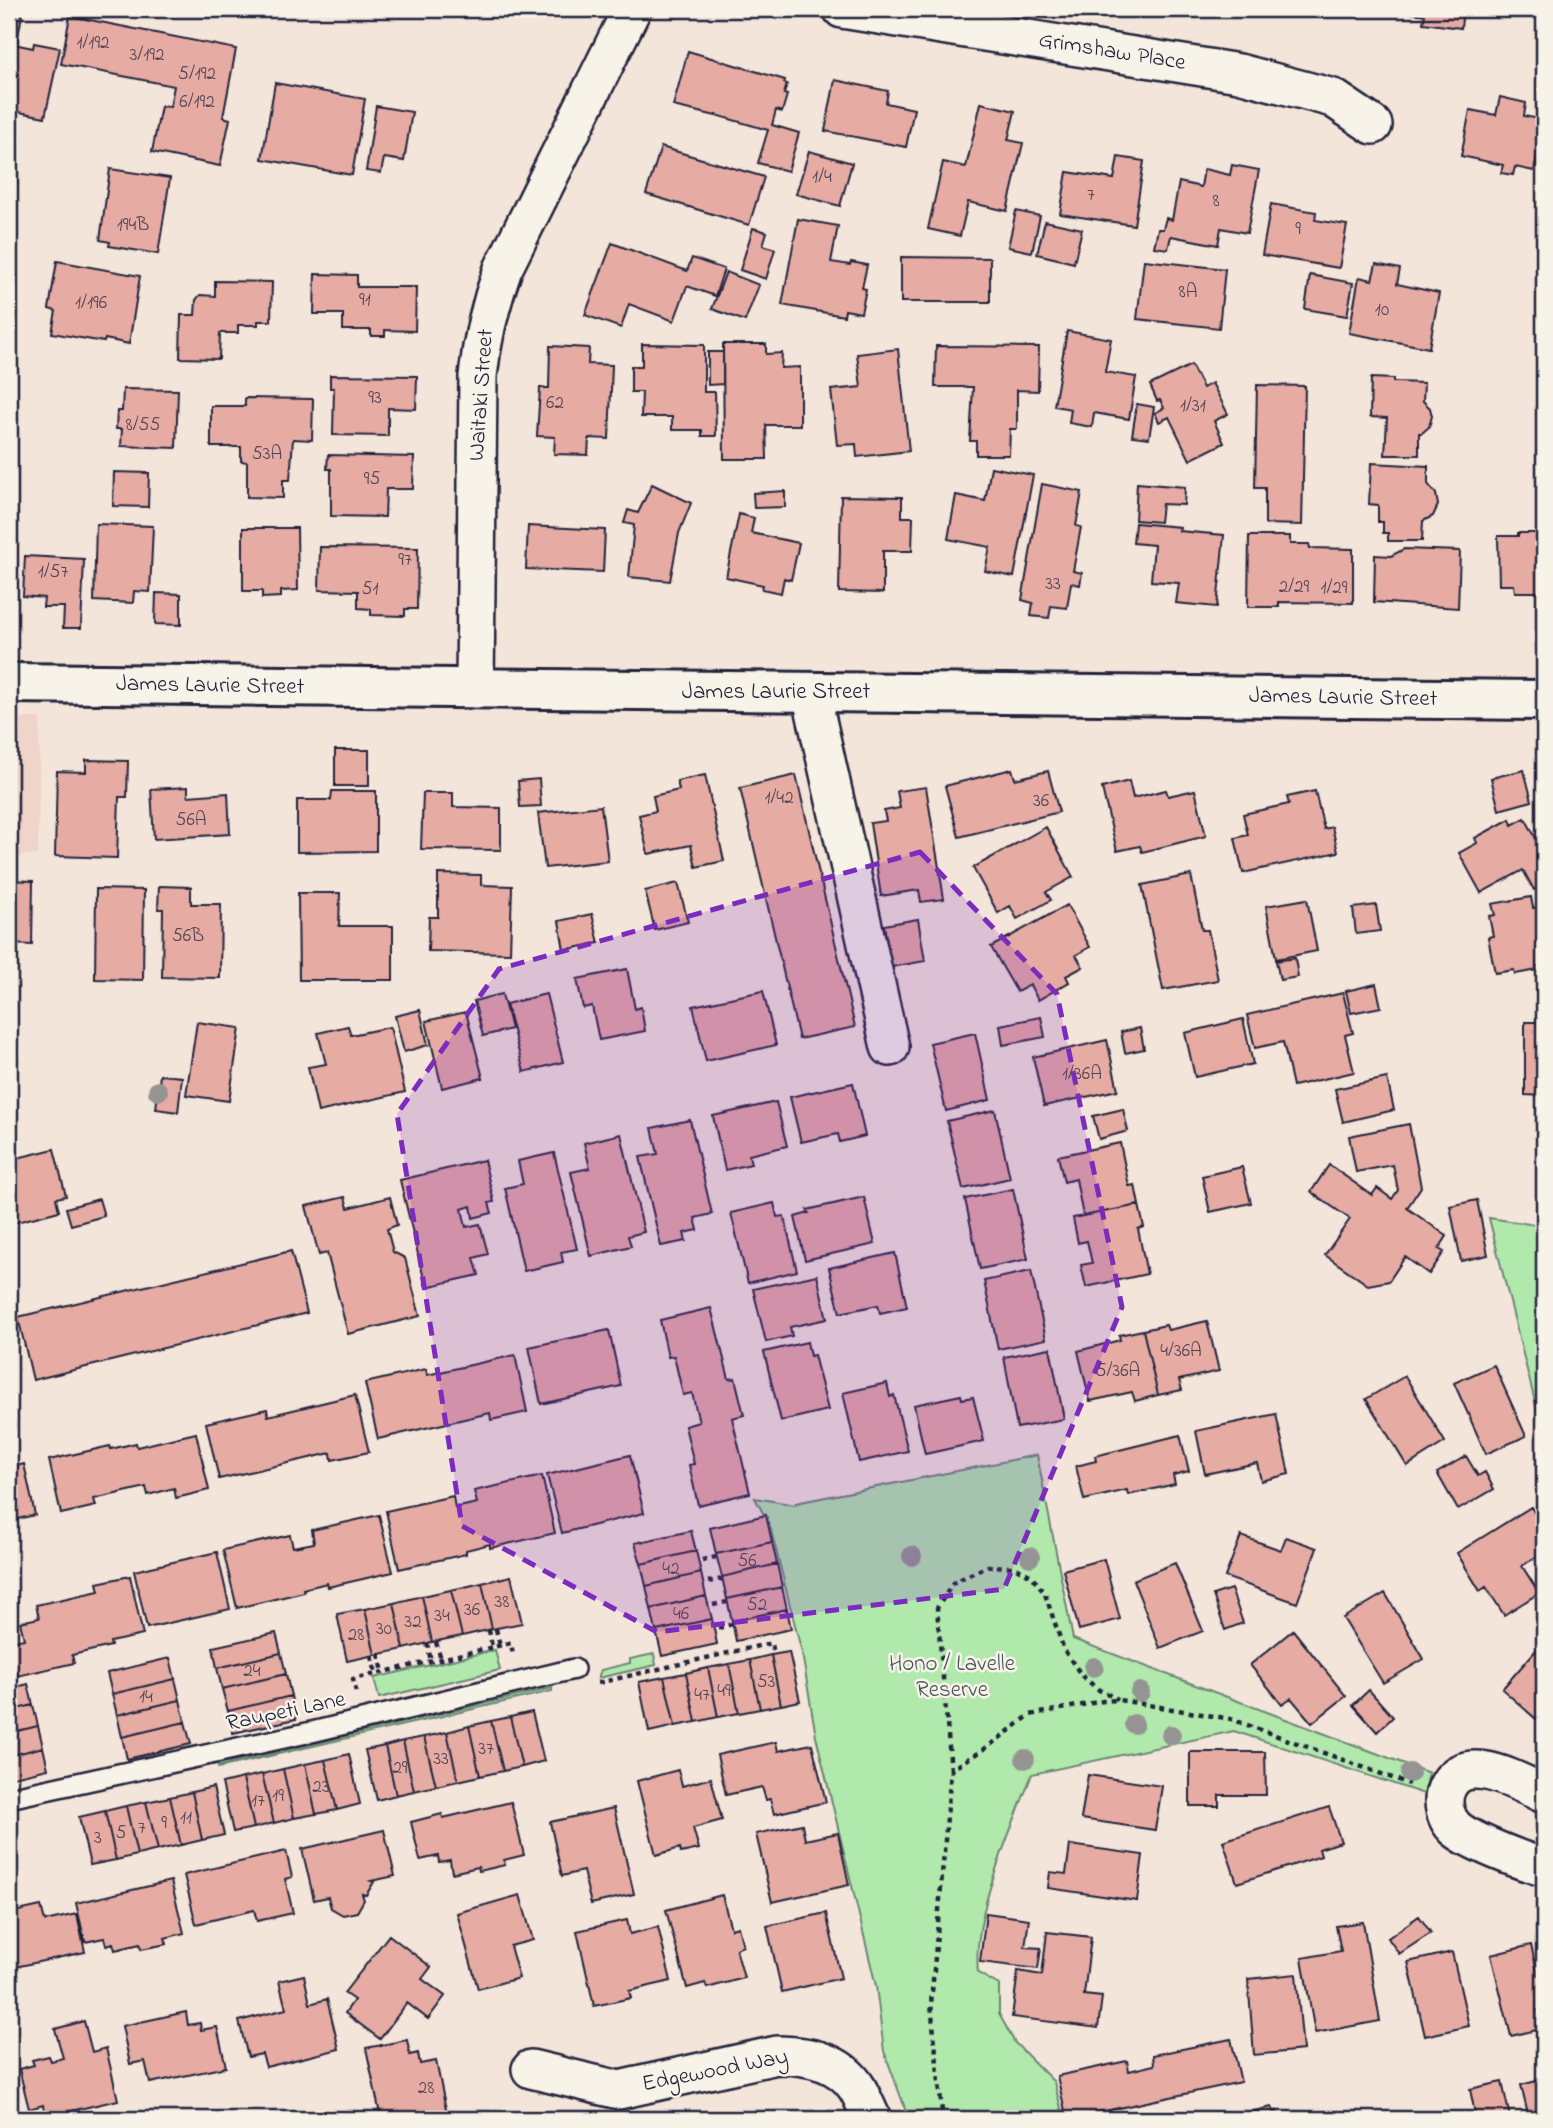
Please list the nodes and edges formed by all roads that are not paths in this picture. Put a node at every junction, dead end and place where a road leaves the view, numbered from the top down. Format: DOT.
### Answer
graph roads {
  1 [pos="632,9"];
  2 [pos="842,9"];
  3 [pos="1373,125"];
  4 [pos="9,683"];
  5 [pos="475,689"];
  6 [pos="811,693"];
  7 [pos="1544,700"];
  8 [pos="890,1047"];
  9 [pos="574,1669"];
  10 [pos="1544,1794"];
  11 [pos="9,1798"];
  12 [pos="1544,1867"];
  13 [pos="531,2069"];
  14 [pos="872,2119"];
  1 -- 5 [label="street, Waitaki Street"];
  2 -- 3 [label="street, Grimshaw Place"];
  4 -- 5 [label="street, James Laurie Street"];
  5 -- 6 [label="street, James Laurie Street"];
  6 -- 7 [label="street, James Laurie Street"];
  6 -- 8 [label="street"];
  9 -- 11 [label="lane, Raupeti Lane"];
  10 -- 12 [label="street"];
  13 -- 14 [label="street, Edgewood Way"];
}
